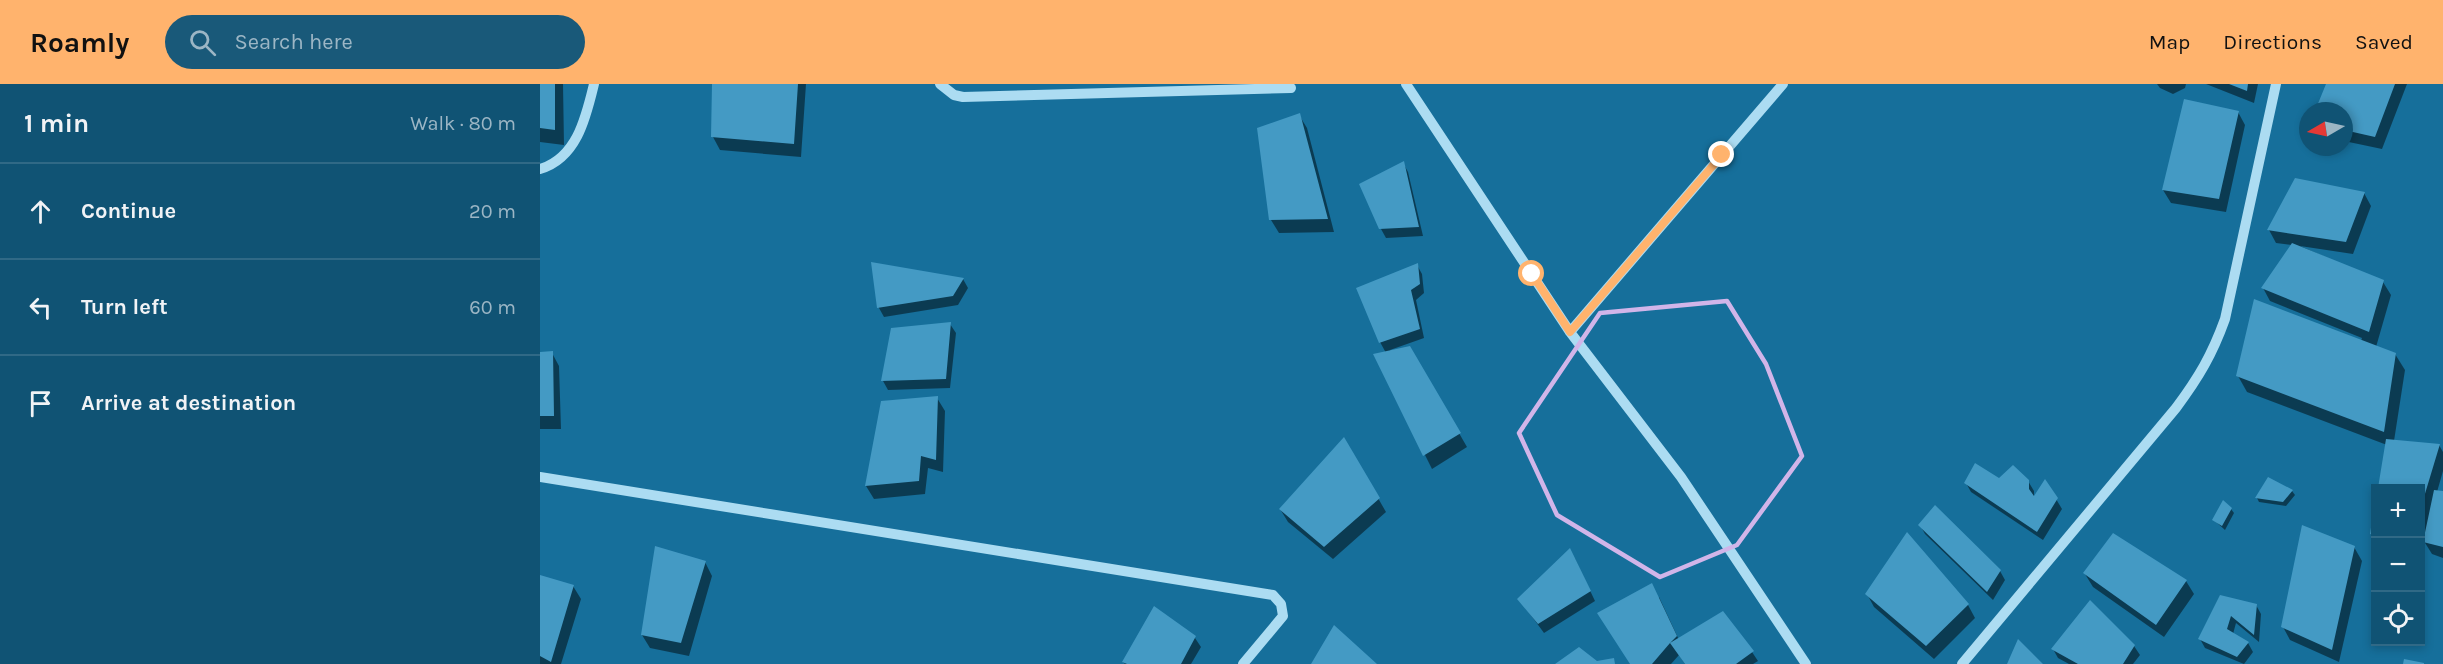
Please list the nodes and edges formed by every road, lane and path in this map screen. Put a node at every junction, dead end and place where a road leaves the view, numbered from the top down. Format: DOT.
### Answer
graph roads {
  1 [pos="594,84"];
  2 [pos="940,84"];
  3 [pos="1406,84"];
  4 [pos="1783,84"];
  5 [pos="2276,84"];
  6 [pos="1291,88"];
  7 [pos="540,169"];
  8 [pos="1570,332"];
  9 [pos="540,477"];
  10 [pos="1243,664"];
  11 [pos="1806,664"];
  12 [pos="1962,664"];
  1 -- 7 [label="street"];
  2 -- 6 [label="street"];
  3 -- 8 [label="street"];
  4 -- 8 [label="street"];
  5 -- 12 [label="street"];
  8 -- 11 [label="street"];
  9 -- 10 [label="street"];
}
